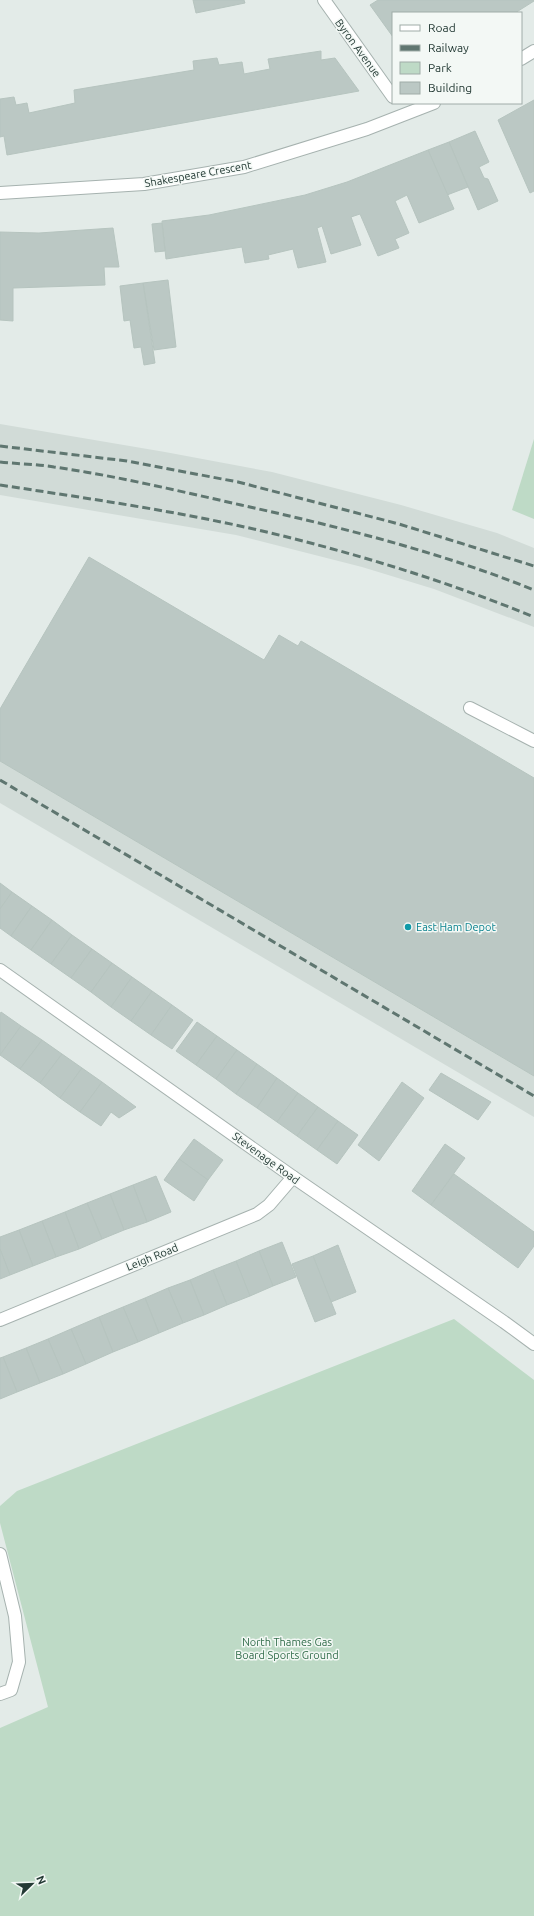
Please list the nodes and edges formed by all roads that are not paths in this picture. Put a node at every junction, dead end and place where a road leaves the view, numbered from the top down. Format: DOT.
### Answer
graph roads {
  1 [pos="324,0"];
  2 [pos="534,51"];
  3 [pos="522,58"];
  4 [pos="392,95"];
  5 [pos="399,104"];
  6 [pos="431,104"];
  7 [pos="406,114"];
  8 [pos="0,193"];
  9 [pos="470,708"];
  10 [pos="534,741"];
  11 [pos="0,970"];
  12 [pos="292,1177"];
  13 [pos="0,1320"];
  14 [pos="534,1344"];
  15 [pos="0,1554"];
  16 [pos="0,1694"];
  1 -- 4 [label="street, Byron Avenue"];
  2 -- 3 [label="street"];
  5 -- 7 [label="street"];
  6 -- 7 [label="street, Shakespeare Crescent"];
  7 -- 8 [label="street, Shakespeare Crescent"];
  9 -- 10 [label="street"];
  11 -- 12 [label="street, Stevenage Road"];
  12 -- 13 [label="street, Leigh Road"];
  12 -- 14 [label="street, Stevenage Road"];
  15 -- 16 [label="street"];
}
